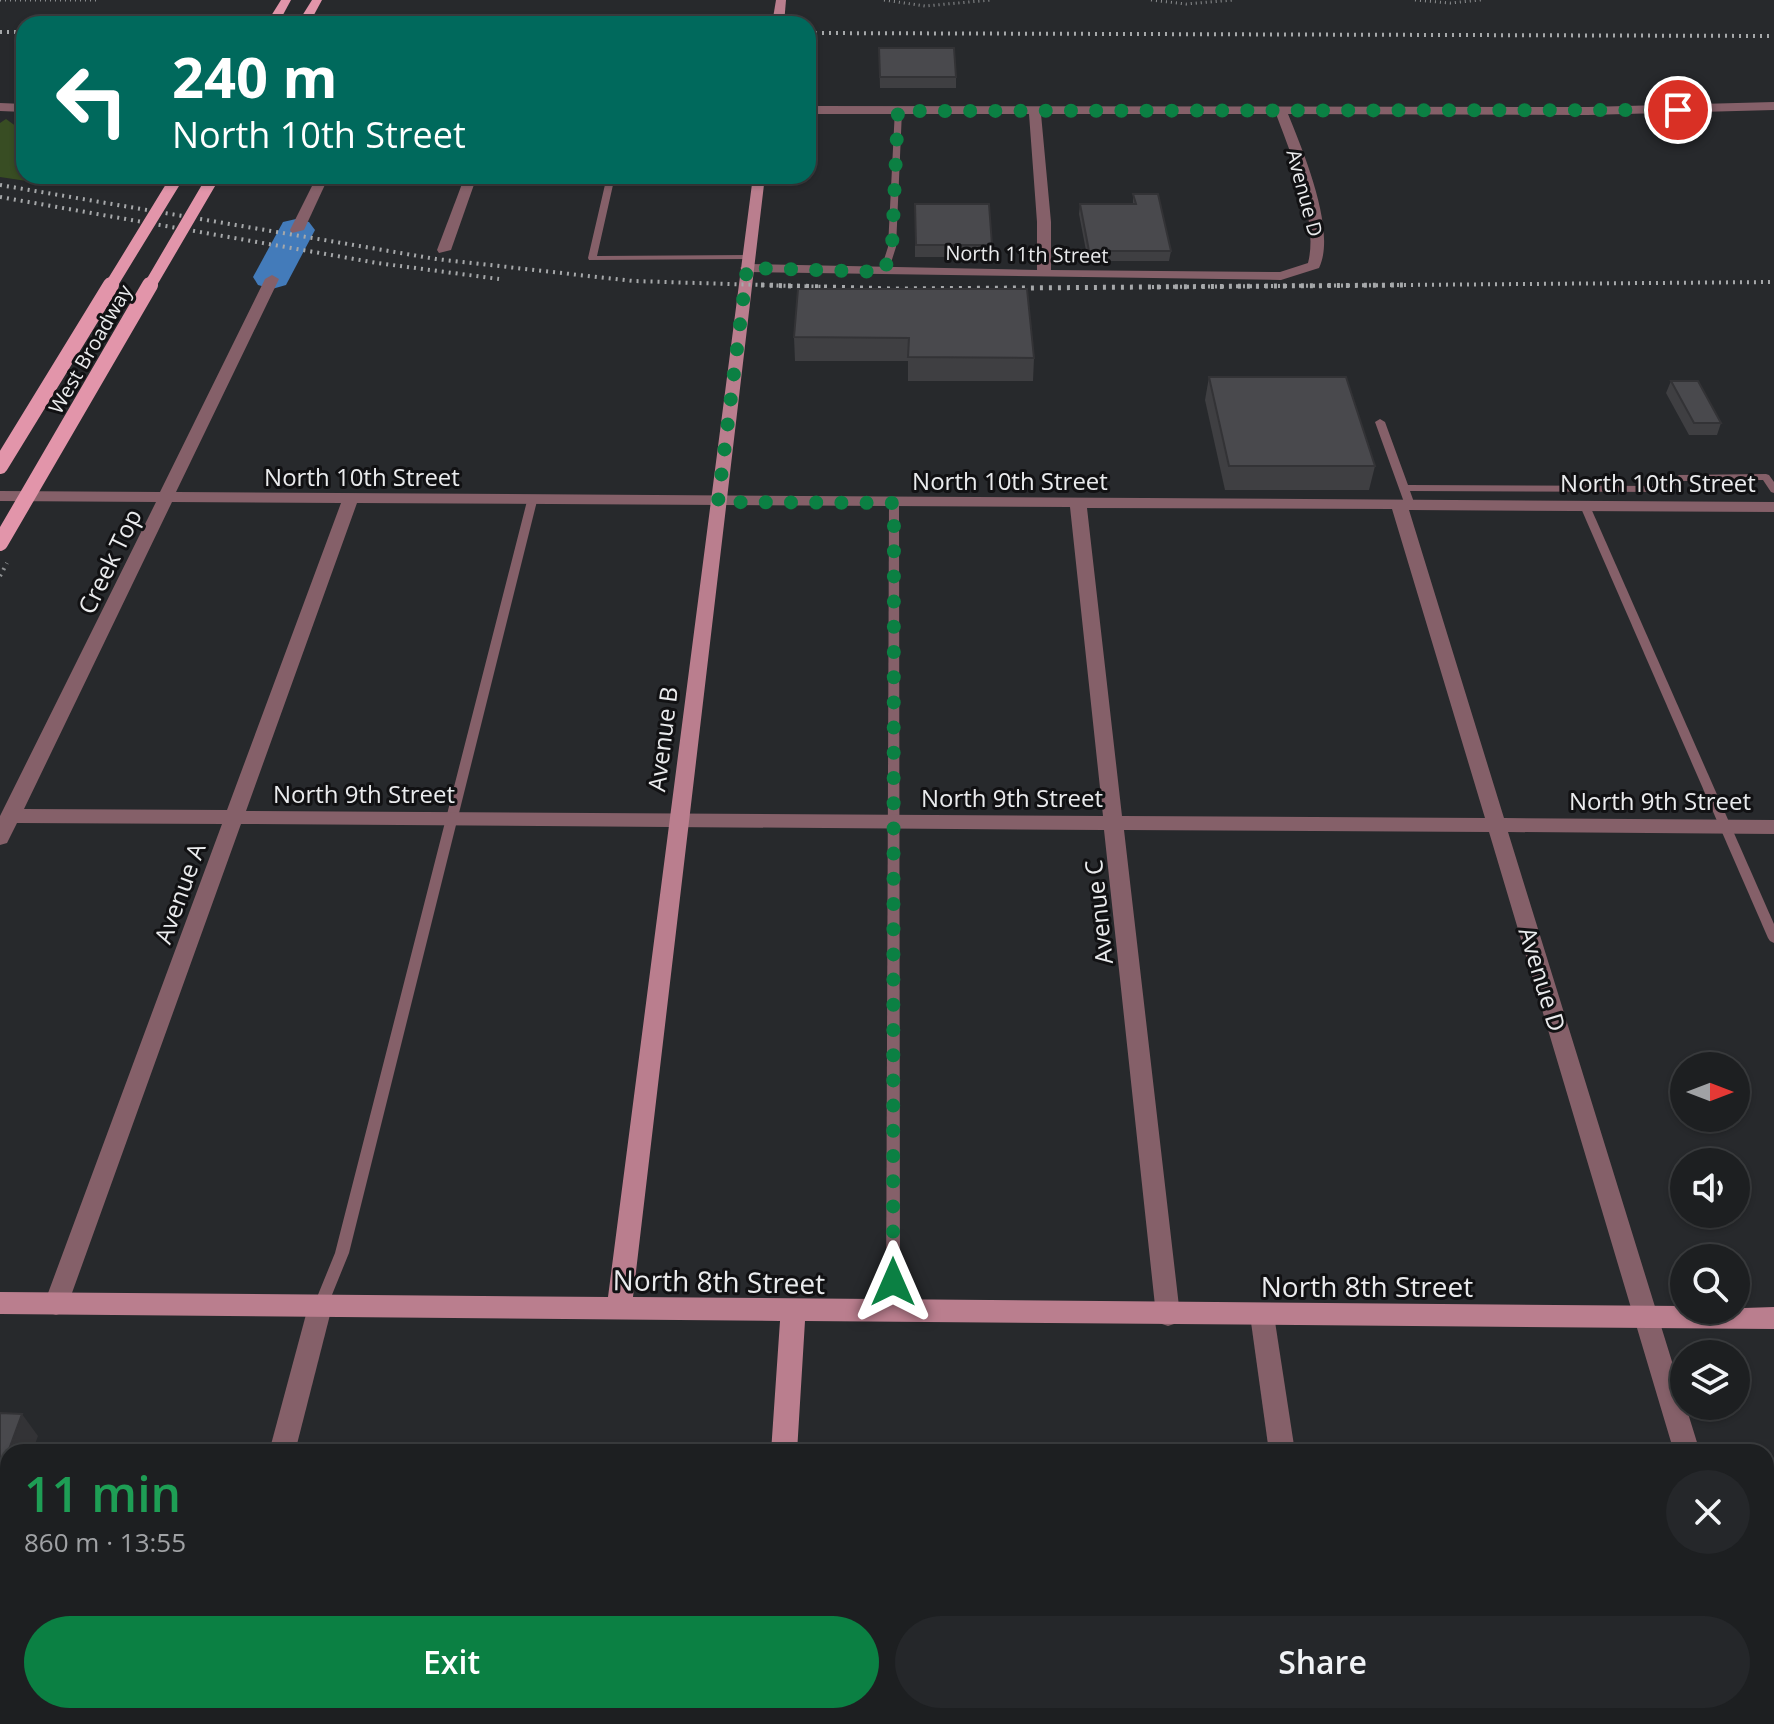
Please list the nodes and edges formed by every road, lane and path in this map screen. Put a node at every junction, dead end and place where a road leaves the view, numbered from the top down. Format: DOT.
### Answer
graph roads {
  1 [pos="0,0"];
  2 [pos="97,0"];
  3 [pos="884,0"];
  4 [pos="991,0"];
  5 [pos="1151,0"];
  6 [pos="1234,0"];
  7 [pos="1415,0"];
  8 [pos="1481,0"];
  9 [pos="1774,106"];
  10 [pos="816,110"];
  11 [pos="898,111"];
  12 [pos="1035,111"];
  13 [pos="1281,111"];
  14 [pos="173,184"];
  15 [pos="209,184"];
  16 [pos="319,184"];
  17 [pos="468,184"];
  18 [pos="609,184"];
  19 [pos="758,184"];
  20 [pos="297,230"];
  21 [pos="444,250"];
  22 [pos="748,262"];
  23 [pos="1305,270"];
  24 [pos="884,272"];
  25 [pos="1044,274"];
  26 [pos="272,279"];
  27 [pos="1380,422"];
  28 [pos="0,466"];
  29 [pos="1774,490"];
  30 [pos="3,496"];
  31 [pos="166,499"];
  32 [pos="350,500"];
  33 [pos="1404,500"];
  34 [pos="532,501"];
  35 [pos="718,502"];
  36 [pos="894,503"];
  37 [pos="1078,504"];
  38 [pos="1585,506"];
  39 [pos="1774,507"];
  40 [pos="0,543"];
  41 [pos="10,816"];
  42 [pos="234,818"];
  43 [pos="453,819"];
  44 [pos="678,821"];
  45 [pos="892,822"];
  46 [pos="1114,823"];
  47 [pos="1497,826"];
  48 [pos="1725,826"];
  49 [pos="1774,827"];
  50 [pos="0,838"];
  51 [pos="1774,938"];
  52 [pos="0,1303"];
  53 [pos="56,1304"];
  54 [pos="320,1307"];
  55 [pos="619,1309"];
  56 [pos="793,1312"];
  57 [pos="893,1312"];
  58 [pos="1168,1315"];
  59 [pos="1262,1315"];
  60 [pos="1646,1318"];
  61 [pos="1774,1318"];
  62 [pos="284,1444"];
  63 [pos="785,1444"];
  64 [pos="1281,1444"];
  65 [pos="1685,1444"];
  1 -- 2 [label="path"];
  3 -- 4 [label="path"];
  5 -- 6 [label="path"];
  7 -- 8 [label="path"];
  9 -- 13 [label="street"];
  10 -- 11 [label="street"];
  11 -- 12 [label="street"];
  11 -- 24 [label="lane"];
  12 -- 13 [label="street"];
  12 -- 25 [label="street"];
  13 -- 23 [label="street, Avenue D"];
  14 -- 28 [label="main road, West Broadway, bridge"];
  15 -- 40 [label="main road, West Broadway, bridge"];
  16 -- 20 [label="street"];
  17 -- 21 [label="street"];
  18 -- 22 [label="lane"];
  19 -- 22 [label="street, Avenue B"];
  22 -- 24 [label="street, North 11th Street"];
  22 -- 35 [label="street, Avenue B"];
  23 -- 25 [label="street, North 11th Street"];
  24 -- 25 [label="street, North 11th Street"];
  26 -- 31 [label="street, Creek Top"];
  27 -- 33 [label="lane"];
  29 -- 33 [label="lane"];
  30 -- 31 [label="street, North 10th Street"];
  31 -- 32 [label="street, North 10th Street"];
  31 -- 41 [label="street, Creek Top"];
  32 -- 34 [label="street, North 10th Street"];
  32 -- 42 [label="street, Avenue A"];
  33 -- 37 [label="street, North 10th Street"];
  33 -- 38 [label="street, North 10th Street"];
  33 -- 47 [label="street, Avenue D"];
  34 -- 35 [label="street, North 10th Street"];
  34 -- 43 [label="lane"];
  35 -- 36 [label="street, North 10th Street"];
  35 -- 44 [label="street, Avenue B"];
  36 -- 37 [label="street, North 10th Street"];
  36 -- 45 [label="lane"];
  37 -- 46 [label="street, Avenue C"];
  38 -- 39 [label="street, North 10th Street"];
  38 -- 48 [label="lane"];
  41 -- 42 [label="street, North 9th Street"];
  41 -- 50 [label="street, Creek Top"];
  42 -- 43 [label="street, North 9th Street"];
  42 -- 53 [label="street, Avenue A"];
  43 -- 44 [label="street, North 9th Street"];
  43 -- 54 [label="lane"];
  44 -- 45 [label="street, North 9th Street"];
  44 -- 55 [label="street, Avenue B"];
  45 -- 46 [label="street, North 9th Street"];
  45 -- 57 [label="lane"];
  46 -- 47 [label="street, North 9th Street"];
  46 -- 58 [label="street, Avenue C"];
  47 -- 48 [label="street, North 9th Street"];
  47 -- 60 [label="street, Avenue D"];
  48 -- 49 [label="street, North 9th Street"];
  48 -- 51 [label="lane"];
  52 -- 53 [label="street, North 8th Street"];
  53 -- 54 [label="street, North 8th Street"];
  54 -- 55 [label="street, North 8th Street"];
  54 -- 62 [label="street"];
  55 -- 56 [label="street, North 8th Street"];
  56 -- 57 [label="street, North 8th Street"];
  56 -- 63 [label="street"];
  57 -- 58 [label="street, North 8th Street"];
  58 -- 59 [label="street, North 8th Street"];
  59 -- 60 [label="street, North 8th Street"];
  59 -- 64 [label="street"];
  60 -- 61 [label="street, North 8th Street"];
  60 -- 65 [label="street, Avenue D"];
}
